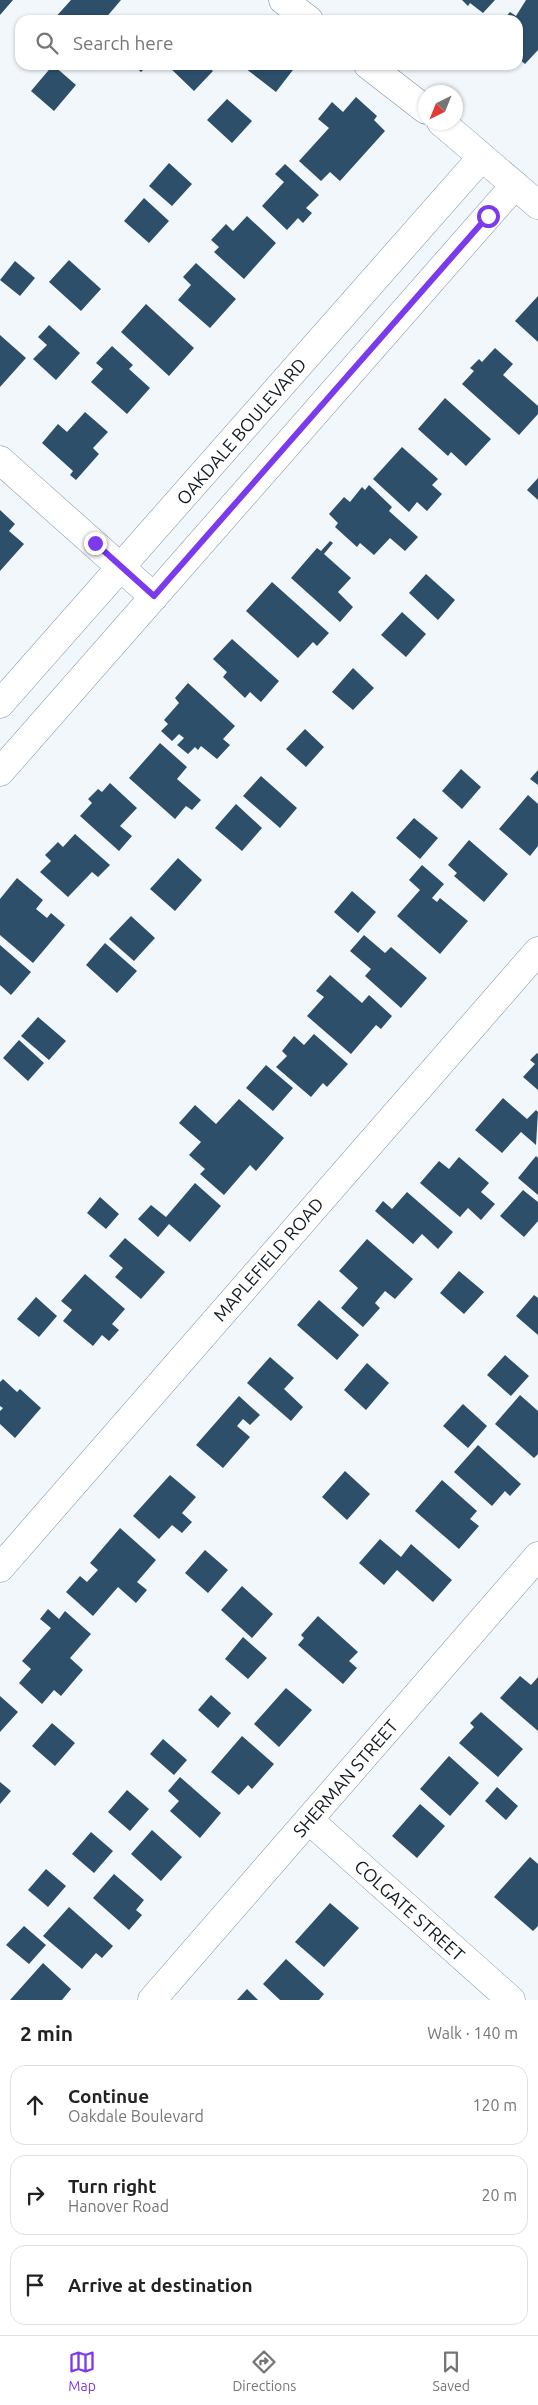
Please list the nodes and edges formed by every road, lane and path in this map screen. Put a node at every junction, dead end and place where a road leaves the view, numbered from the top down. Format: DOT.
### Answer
graph roads {
  1 [pos="283,0"];
  2 [pos="302,15"];
  3 [pos="374,70"];
  4 [pos="418,104"];
  5 [pos="450,130"];
  6 [pos="482,157"];
  7 [pos="515,185"];
  8 [pos="538,206"];
  9 [pos="0,460"];
  10 [pos="122,567"];
  11 [pos="154,596"];
  12 [pos="0,704"];
  13 [pos="0,772"];
  14 [pos="538,951"];
  15 [pos="538,1556"];
  16 [pos="0,1568"];
  17 [pos="309,1820"];
  18 [pos="152,2000"];
  19 [pos="511,2000"];
  1 -- 2 [label="street"];
  3 -- 4 [label="street"];
  5 -- 6 [label="street"];
  6 -- 7 [label="street"];
  6 -- 10 [label="street, OAKDALE BOULEVARD"];
  7 -- 8 [label="street"];
  7 -- 11 [label="street"];
  9 -- 10 [label="street"];
  10 -- 11 [label="street"];
  10 -- 12 [label="street, OAKDALE BOULEVARD"];
  11 -- 13 [label="street"];
  14 -- 16 [label="street, MAPLEFIELD ROAD"];
  15 -- 17 [label="street, SHERMAN STREET"];
  17 -- 18 [label="street, SHERMAN STREET"];
  17 -- 19 [label="street, COLGATE STREET"];
}
